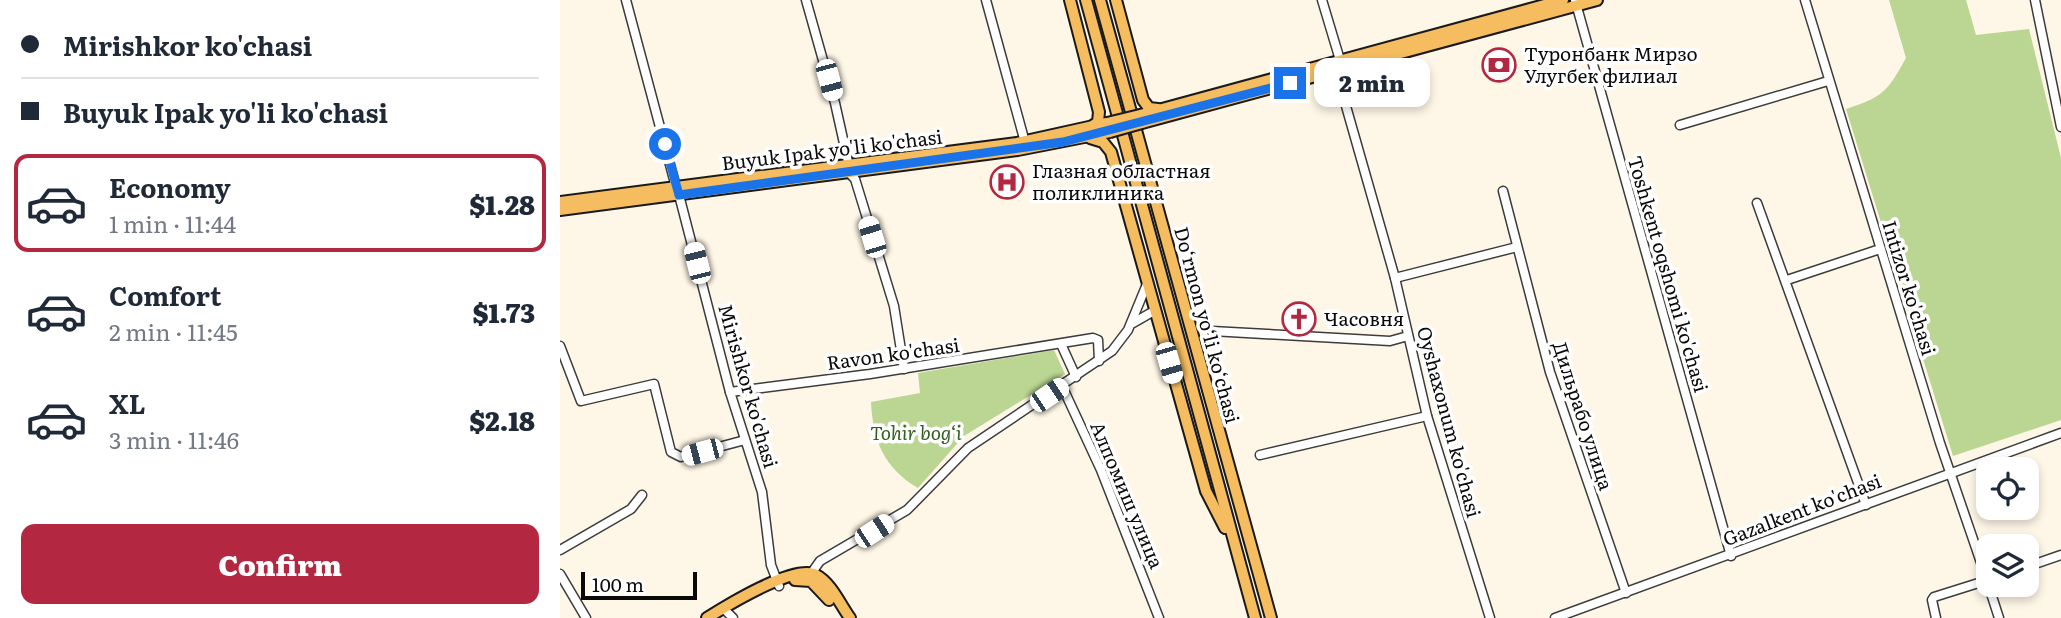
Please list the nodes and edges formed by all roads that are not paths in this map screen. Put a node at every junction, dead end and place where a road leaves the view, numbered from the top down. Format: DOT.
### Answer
graph roads {
  1 [pos="626,0"];
  2 [pos="806,0"];
  3 [pos="986,0"];
  4 [pos="1070,0"];
  5 [pos="1086,0"];
  6 [pos="1100,0"];
  7 [pos="1115,0"];
  8 [pos="1322,0"];
  9 [pos="1563,0"];
  10 [pos="1597,0"];
  11 [pos="1805,0"];
  12 [pos="2035,0"];
  13 [pos="1576,3"];
  14 [pos="1338,65"];
  15 [pos="1828,81"];
  16 [pos="1161,109"];
  17 [pos="1141,119"];
  18 [pos="1680,125"];
  19 [pos="2061,127"];
  20 [pos="1086,134"];
  21 [pos="1025,145"];
  22 [pos="849,170"];
  23 [pos="677,191"];
  24 [pos="1503,191"];
  25 [pos="560,202"];
  26 [pos="1757,203"];
  27 [pos="560,210"];
  28 [pos="1517,247"];
  29 [pos="1880,249"];
  30 [pos="1395,278"];
  31 [pos="1787,280"];
  32 [pos="1147,284"];
  33 [pos="1154,311"];
  34 [pos="1131,325"];
  35 [pos="1212,331"];
  36 [pos="1408,337"];
  37 [pos="1060,344"];
  38 [pos="560,346"];
  39 [pos="1099,361"];
  40 [pos="904,369"];
  41 [pos="1076,377"];
  42 [pos="1062,386"];
  43 [pos="730,392"];
  44 [pos="1427,416"];
  45 [pos="2061,433"];
  46 [pos="745,440"];
  47 [pos="1260,455"];
  48 [pos="1950,473"];
  49 [pos="642,495"];
  50 [pos="1866,505"];
  51 [pos="1235,546"];
  52 [pos="1976,548"];
  53 [pos="560,550"];
  54 [pos="2061,555"];
  55 [pos="1731,556"];
  56 [pos="2039,563"];
  57 [pos="560,574"];
  58 [pos="809,576"];
  59 [pos="778,584"];
  60 [pos="1976,585"];
  61 [pos="1626,593"];
  62 [pos="1993,597"];
  63 [pos="725,614"];
  64 [pos="586,618"];
  65 [pos="706,618"];
  66 [pos="841,618"];
  67 [pos="850,618"];
  68 [pos="1159,618"];
  69 [pos="1255,618"];
  70 [pos="1271,618"];
  71 [pos="1490,618"];
  72 [pos="1555,618"];
  73 [pos="1936,618"];
  74 [pos="1999,618"];
  1 -- 23 [label="street, Mirishkor ko'chasi"];
  2 -- 22 [label="street"];
  3 -- 21 [label="street"];
  4 -- 20 [label="main road"];
  5 -- 51 [label="main road, Do‘rmon yo‘li ko‘chasi"];
  6 -- 70 [label="main road, Do‘rmon yo‘li ko‘chasi"];
  7 -- 16 [label="main road"];
  8 -- 14 [label="street, Oyshaxonum ko'chasi"];
  9 -- 14 [label="main road, Buyuk Ipak yo'li ko'chasi"];
  10 -- 13 [label="main road, Buyuk Ipak yo'li ko'chasi"];
  11 -- 15 [label="street, Intizor ko'chasi"];
  12 -- 19 [label="street"];
  13 -- 14 [label="main road, Buyuk Ipak yo'li ko'chasi"];
  13 -- 55 [label="street, Toshkent oqshomi ko'chasi"];
  14 -- 16 [label="main road, Buyuk Ipak yo'li ko'chasi"];
  14 -- 17 [label="main road, Buyuk Ipak yo'li ko'chasi"];
  14 -- 30 [label="street, Oyshaxonum ko'chasi"];
  15 -- 18 [label="street"];
  15 -- 29 [label="street, Intizor ko'chasi"];
  16 -- 17 [label="main road, Buyuk Ipak yo'li ko'chasi"];
  17 -- 20 [label="main road, Buyuk Ipak yo'li ko'chasi, bridge"];
  20 -- 21 [label="main road, Buyuk Ipak yo'li ko'chasi"];
  20 -- 32 [label="main road"];
  21 -- 22 [label="main road, Buyuk Ipak yo'li ko'chasi"];
  22 -- 23 [label="main road, Buyuk Ipak yo'li ko'chasi"];
  22 -- 40 [label="street"];
  23 -- 25 [label="main road, Buyuk Ipak yo'li ko'chasi"];
  23 -- 27 [label="main road, Buyuk Ipak yo'li ko'chasi"];
  23 -- 43 [label="street, Mirishkor ko'chasi"];
  24 -- 28 [label="street, Дильрабо улица"];
  26 -- 31 [label="street"];
  28 -- 30 [label="street"];
  28 -- 61 [label="street, Дильрабо улица"];
  29 -- 31 [label="street"];
  29 -- 48 [label="street, Intizor ko'chasi"];
  30 -- 36 [label="street, Oyshaxonum ko'chasi"];
  31 -- 50 [label="street"];
  32 -- 33 [label="main road"];
  32 -- 34 [label="street"];
  33 -- 34 [label="street"];
  33 -- 51 [label="main road"];
  34 -- 39 [label="street"];
  35 -- 36 [label="street"];
  36 -- 44 [label="street, Oyshaxonum ko'chasi"];
  37 -- 39 [label="street, Ravon ko'chasi"];
  37 -- 40 [label="street, Ravon ko'chasi"];
  37 -- 41 [label="street"];
  38 -- 46 [label="street"];
  39 -- 41 [label="street"];
  40 -- 43 [label="street, Ravon ko'chasi"];
  41 -- 42 [label="street"];
  42 -- 58 [label="street"];
  42 -- 68 [label="street, Алпомиш улица"];
  43 -- 46 [label="street, Mirishkor ko'chasi"];
  44 -- 47 [label="street"];
  44 -- 71 [label="street, Oyshaxonum ko'chasi"];
  45 -- 48 [label="street, Gazalkent ko'chasi"];
  46 -- 59 [label="street, Mirishkor ko'chasi"];
  48 -- 50 [label="street, Gazalkent ko'chasi"];
  48 -- 52 [label="street, Intizor ko'chasi"];
  49 -- 53 [label="street"];
  50 -- 55 [label="street, Gazalkent ko'chasi"];
  51 -- 69 [label="main road, Do‘rmon yo‘li ko‘chasi"];
  54 -- 56 [label="street"];
  55 -- 61 [label="street, Gazalkent ko'chasi"];
  57 -- 64 [label="street"];
  58 -- 59 [label="main road"];
  58 -- 66 [label="main road"];
  58 -- 67 [label="main road"];
  59 -- 63 [label="main road"];
  60 -- 73 [label="street"];
  61 -- 72 [label="street, Gazalkent ko'chasi"];
  62 -- 74 [label="street, Intizor ko'chasi"];
  63 -- 65 [label="main road"];
}
